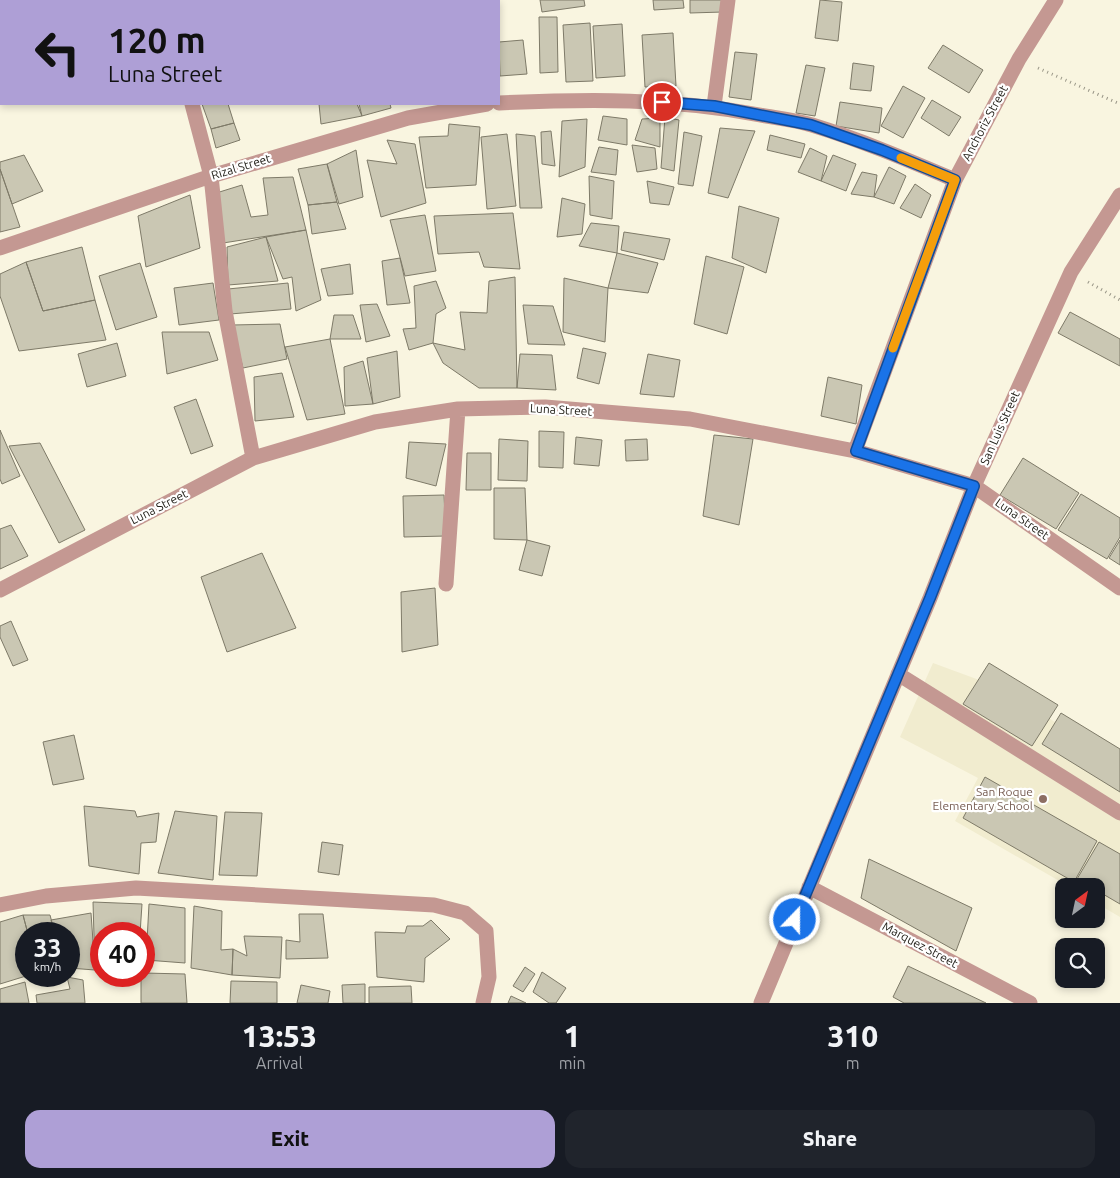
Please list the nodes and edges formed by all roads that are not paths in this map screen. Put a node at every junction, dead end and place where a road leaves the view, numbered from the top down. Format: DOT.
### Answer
graph roads {
  1 [pos="728,0"];
  2 [pos="1056,0"];
  3 [pos="500,103"];
  4 [pos="192,105"];
  5 [pos="481,105"];
  6 [pos="714,106"];
  7 [pos="211,176"];
  8 [pos="955,180"];
  9 [pos="1120,195"];
  10 [pos="0,248"];
  11 [pos="458,409"];
  12 [pos="856,451"];
  13 [pos="253,458"];
  14 [pos="974,486"];
  15 [pos="446,584"];
  16 [pos="1120,588"];
  17 [pos="0,590"];
  18 [pos="898,674"];
  19 [pos="1120,813"];
  20 [pos="809,887"];
  21 [pos="0,905"];
  22 [pos="483,1003"];
  23 [pos="761,1003"];
  24 [pos="1030,1003"];
  1 -- 6 [label="street"];
  2 -- 8 [label="street, Anchoriz Street"];
  3 -- 6 [label="street"];
  4 -- 7 [label="street"];
  5 -- 7 [label="street, Rizal Street"];
  6 -- 8 [label="street"];
  7 -- 10 [label="street, Rizal Street"];
  7 -- 13 [label="street"];
  8 -- 12 [label="street, Anchoriz Street"];
  9 -- 14 [label="street, San Luis Street"];
  11 -- 12 [label="street, Luna Street"];
  11 -- 13 [label="street, Luna Street"];
  11 -- 15 [label="street"];
  12 -- 14 [label="street, Luna Street"];
  13 -- 17 [label="street, Luna Street"];
  14 -- 16 [label="street, Luna Street"];
  14 -- 18 [label="street, San Luis Street"];
  18 -- 19 [label="street"];
  18 -- 20 [label="street, San Luis Street"];
  20 -- 23 [label="street, San Luis Street"];
  20 -- 24 [label="street, Marquez Street"];
  21 -- 22 [label="street"];
}
